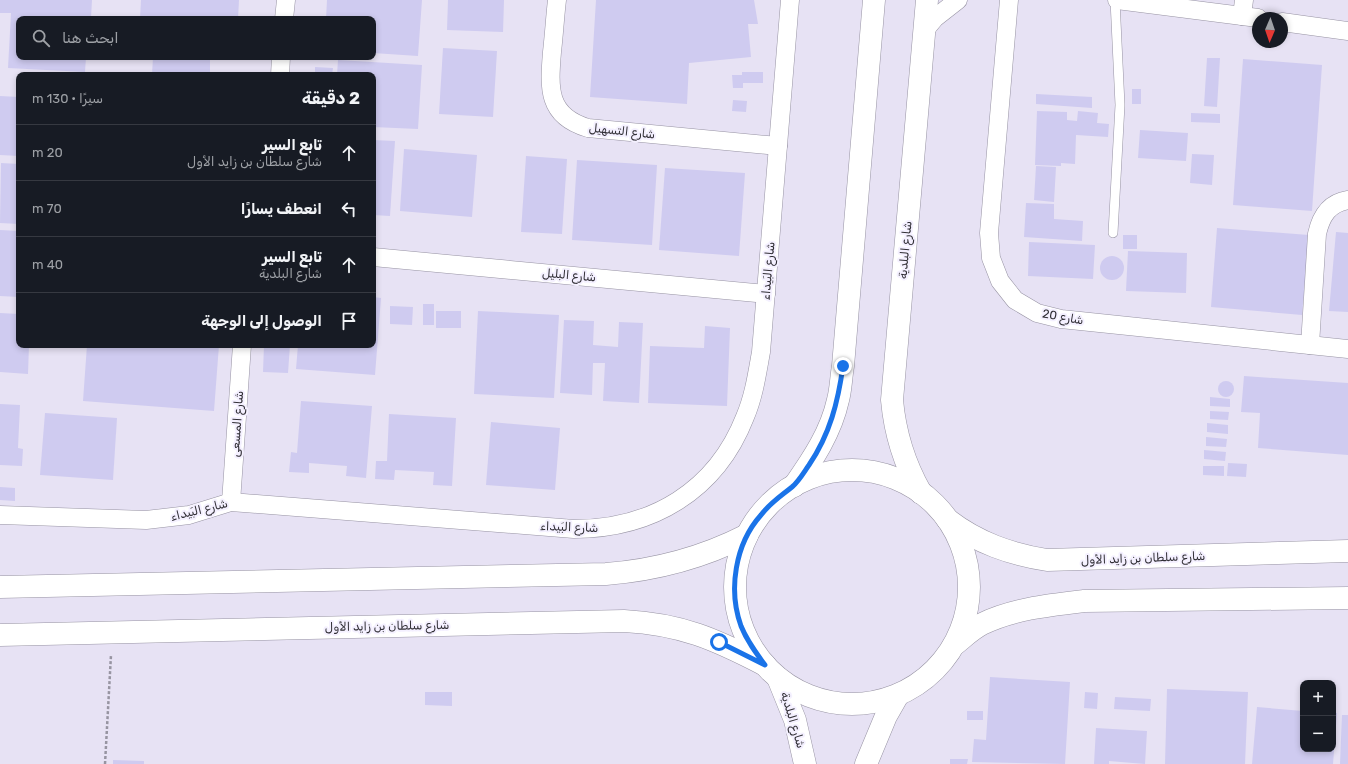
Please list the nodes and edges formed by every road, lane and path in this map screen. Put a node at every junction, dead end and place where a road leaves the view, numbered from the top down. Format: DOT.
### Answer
graph roads {
  1 [pos="286,0"];
  2 [pos="557,0"];
  3 [pos="790,0"];
  4 [pos="874,0"];
  5 [pos="927,0"];
  6 [pos="958,0"];
  7 [pos="1009,0"];
  8 [pos="1116,0"];
  9 [pos="1248,12"];
  10 [pos="284,16"];
  11 [pos="1288,23"];
  12 [pos="925,30"];
  13 [pos="1348,31"];
  14 [pos="281,60"];
  15 [pos="280,72"];
  16 [pos="778,146"];
  17 [pos="1348,200"];
  18 [pos="1113,233"];
  19 [pos="376,256"];
  20 [pos="766,294"];
  21 [pos="1310,345"];
  22 [pos="242,348"];
  23 [pos="1348,349"];
  24 [pos="794,486"];
  25 [pos="922,494"];
  26 [pos="231,502"];
  27 [pos="0,515"];
  28 [pos="948,520"];
  29 [pos="747,534"];
  30 [pos="1348,551"];
  31 [pos="0,587"];
  32 [pos="1348,598"];
  33 [pos="112,632"];
  34 [pos="0,635"];
  35 [pos="954,645"];
  36 [pos="771,672"];
  37 [pos="898,695"];
  38 [pos="105,764"];
  39 [pos="805,764"];
  40 [pos="866,764"];
  1 -- 10 [label="street"];
  2 -- 16 [label="street, شارع التسهيل"];
  3 -- 16 [label="street, شارع البَيداء"];
  4 -- 24 [label="main road"];
  5 -- 12 [label="main road, شارع البلدية"];
  6 -- 12 [label="street"];
  7 -- 21 [label="street, شارع 20"];
  8 -- 9 [label="street"];
  8 -- 18 [label="lane"];
  11 -- 13 [label="street"];
  12 -- 25 [label="main road, شارع البلدية"];
  14 -- 15 [label="street"];
  16 -- 20 [label="street, شارع البَيداء"];
  17 -- 21 [label="street"];
  19 -- 20 [label="street, شارع البليل"];
  20 -- 26 [label="street, شارع البَيداء"];
  21 -- 23 [label="street, شارع 20"];
  22 -- 26 [label="street, شارع المسعى"];
  24 -- 25 [label="main road"];
  24 -- 29 [label="main road"];
  25 -- 28 [label="main road"];
  26 -- 27 [label="street, شارع البَيداء"];
  28 -- 30 [label="main road, شارع سلطان بن زايد الأول"];
  28 -- 35 [label="main road"];
  29 -- 31 [label="main road"];
  29 -- 36 [label="main road"];
  32 -- 35 [label="main road"];
  33 -- 34 [label="main road, شارع سلطان بن زايد الأول"];
  33 -- 36 [label="main road, شارع سلطان بن زايد الأول"];
  33 -- 38 [label="path"];
  35 -- 37 [label="main road"];
  36 -- 37 [label="main road"];
  36 -- 39 [label="main road, شارع البلدية"];
  37 -- 40 [label="main road"];
}
